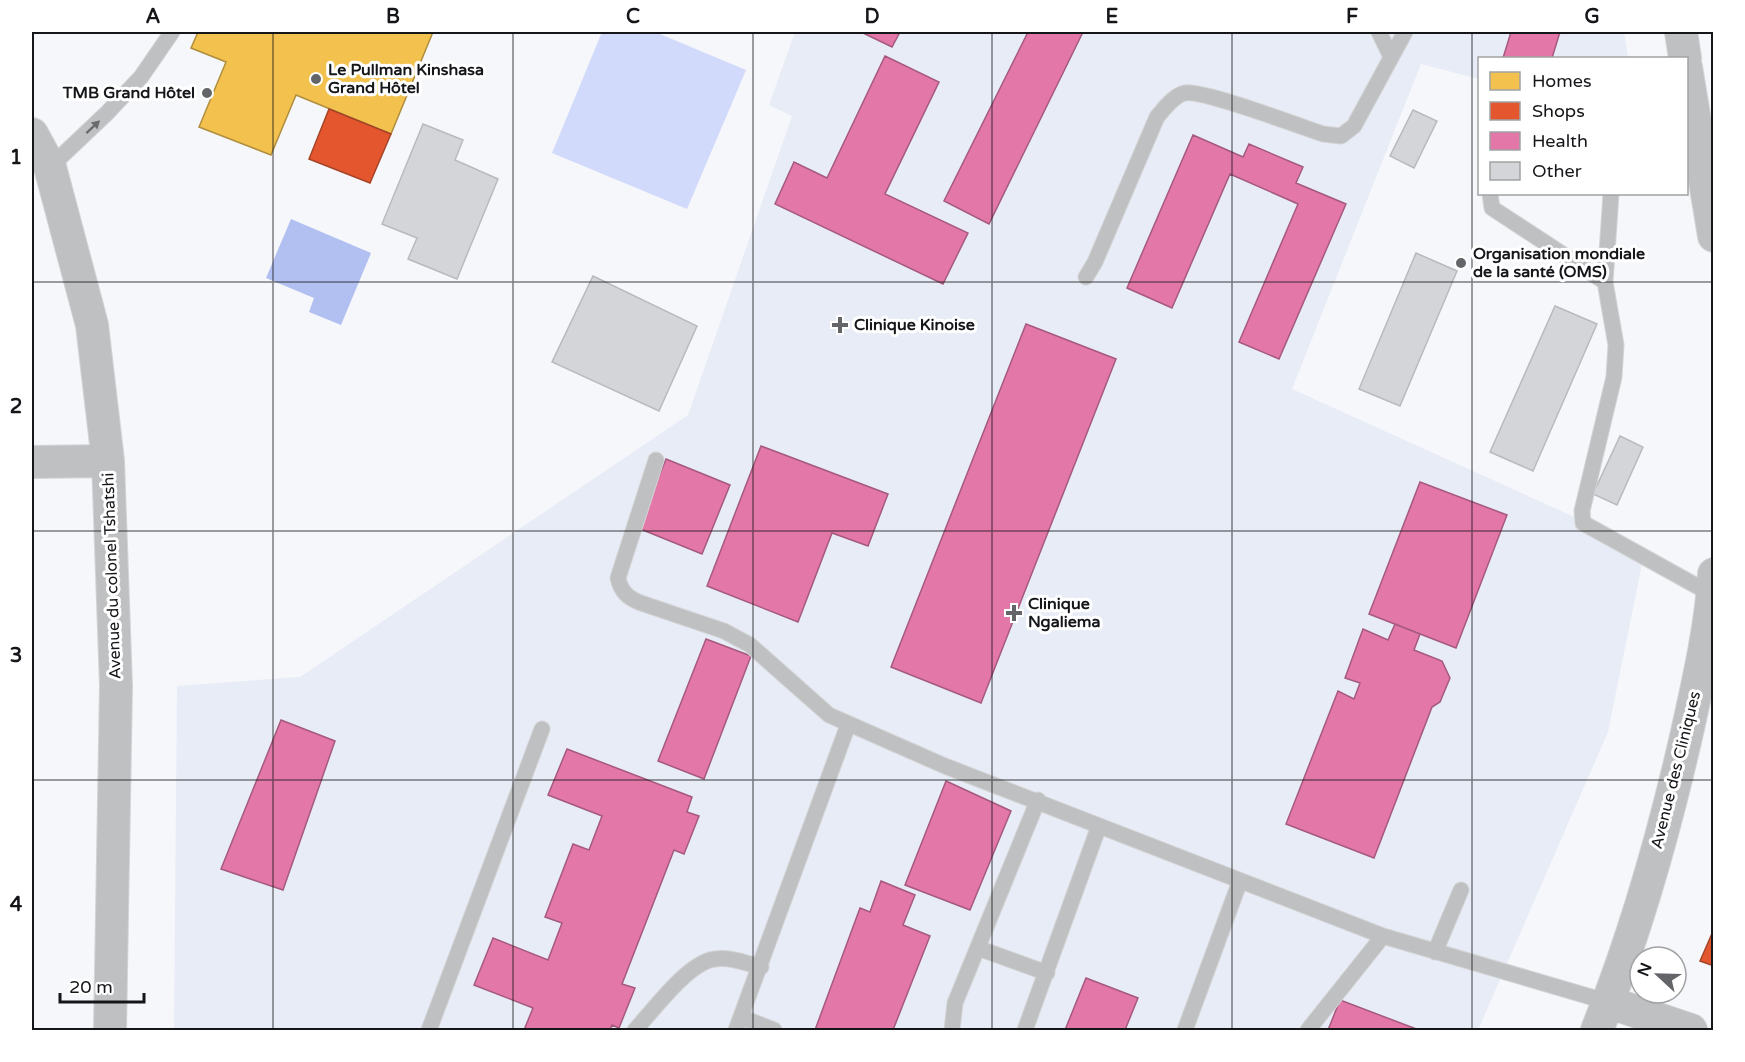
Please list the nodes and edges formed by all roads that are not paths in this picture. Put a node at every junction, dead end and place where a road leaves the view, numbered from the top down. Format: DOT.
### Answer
graph roads {
  1 [pos="172,32"];
  2 [pos="1379,32"];
  3 [pos="1405,32"];
  4 [pos="1681,32"];
  5 [pos="1391,57"];
  6 [pos="1685,57"];
  7 [pos="1688,91"];
  8 [pos="32,134"];
  9 [pos="1694,164"];
  10 [pos="50,166"];
  11 [pos="1490,195"];
  12 [pos="1611,195"];
  13 [pos="1713,236"];
  14 [pos="1086,278"];
  15 [pos="1605,282"];
  16 [pos="656,460"];
  17 [pos="108,461"];
  18 [pos="32,462"];
  19 [pos="1713,584"];
  20 [pos="848,725"];
  21 [pos="542,729"];
  22 [pos="1038,800"];
  23 [pos="1099,826"];
  24 [pos="1240,880"];
  25 [pos="1461,890"];
  26 [pos="1383,936"];
  27 [pos="978,948"];
  28 [pos="1435,952"];
  29 [pos="761,968"];
  30 [pos="1047,974"];
  31 [pos="1608,1002"];
  32 [pos="739,1024"];
  33 [pos="110,1030"];
  34 [pos="429,1030"];
  35 [pos="635,1030"];
  36 [pos="774,1030"];
  37 [pos="952,1030"];
  38 [pos="1025,1030"];
  39 [pos="1185,1030"];
  40 [pos="1308,1030"];
  41 [pos="1597,1030"];
  42 [pos="1692,1030"];
  10 -- 1 [label="lane, one-way"];
  2 -- 5 [label="lane"];
  3 -- 5 [label="lane"];
  4 -- 6 [label="street"];
  5 -- 14 [label="lane"];
  7 -- 9 [label="street"];
  8 -- 10 [label="street, Avenue du colonel Tshatshi"];
  9 -- 13 [label="street"];
  10 -- 17 [label="street, Avenue du colonel Tshatshi"];
  11 -- 15 [label="lane"];
  12 -- 15 [label="lane"];
  15 -- 19 [label="lane"];
  16 -- 20 [label="lane"];
  17 -- 18 [label="street"];
  17 -- 33 [label="street, Avenue du colonel Tshatshi"];
  19 -- 31 [label="street, Avenue des Cliniques"];
  20 -- 22 [label="lane"];
  20 -- 29 [label="lane"];
  21 -- 34 [label="lane"];
  22 -- 23 [label="lane"];
  22 -- 27 [label="lane"];
  23 -- 24 [label="lane"];
  23 -- 30 [label="lane"];
  24 -- 26 [label="lane"];
  24 -- 39 [label="lane"];
  25 -- 28 [label="lane"];
  26 -- 28 [label="lane"];
  26 -- 40 [label="lane"];
  27 -- 30 [label="lane"];
  27 -- 37 [label="lane"];
  28 -- 31 [label="lane"];
  29 -- 32 [label="lane"];
  29 -- 35 [label="lane"];
  30 -- 38 [label="lane"];
  31 -- 41 [label="street, Avenue des Cliniques"];
  31 -- 42 [label="street"];
  32 -- 36 [label="lane"];
}
